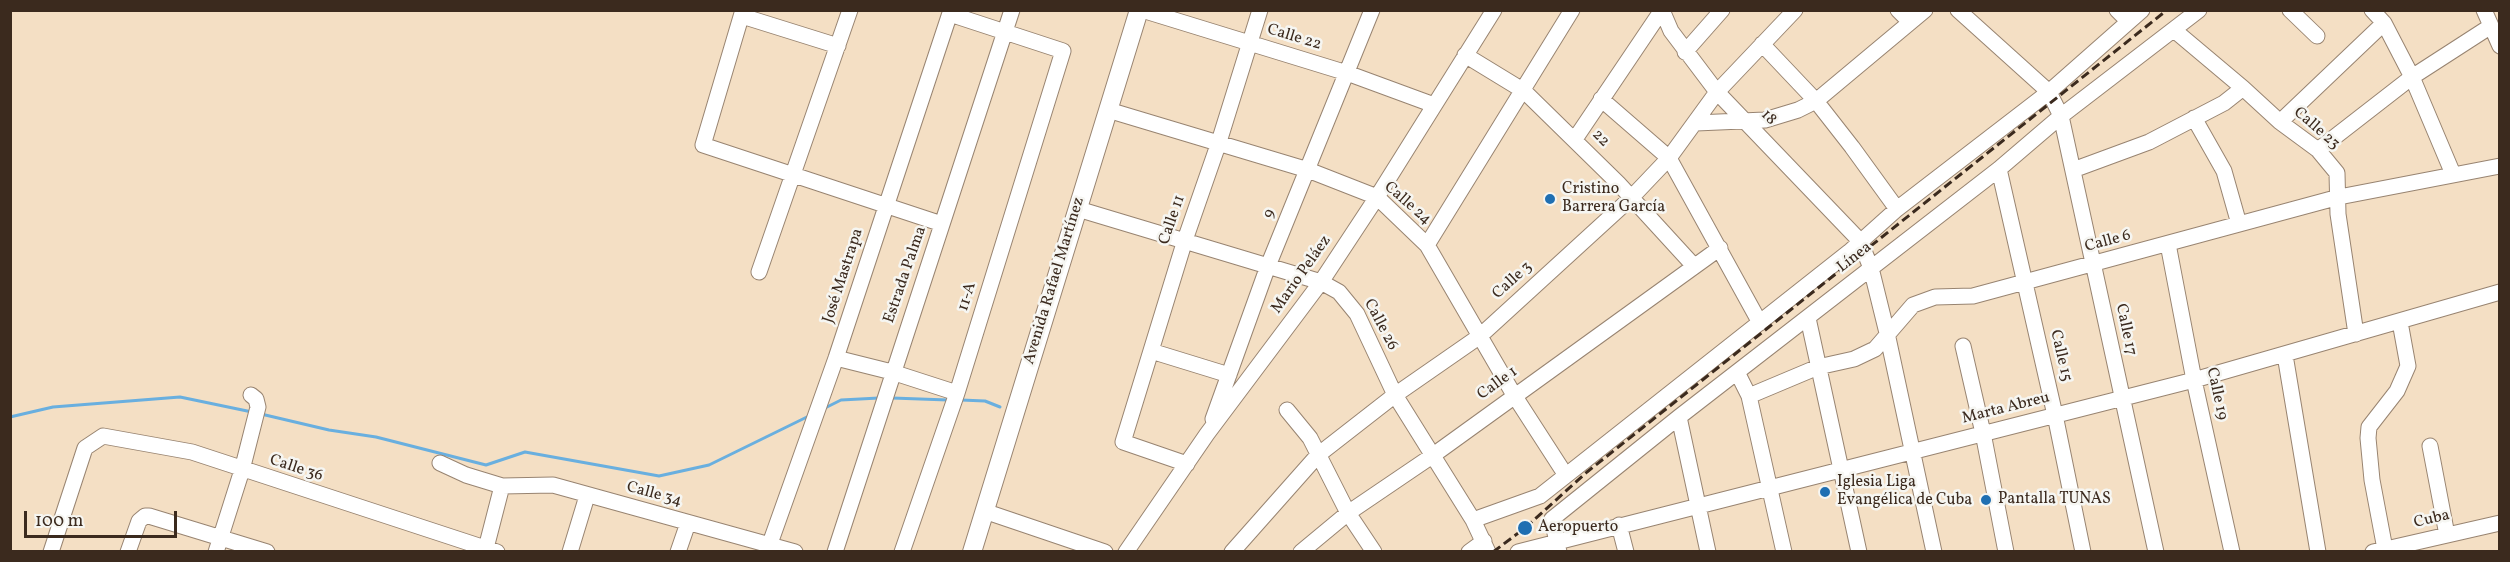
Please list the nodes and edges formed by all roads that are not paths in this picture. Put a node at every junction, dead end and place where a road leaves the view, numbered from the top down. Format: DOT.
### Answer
graph roads {
  1 [pos="850,10"];
  2 [pos="1012,10"];
  3 [pos="1140,10"];
  4 [pos="1260,10"];
  5 [pos="1372,10"];
  6 [pos="1494,10"];
  7 [pos="1572,10"];
  8 [pos="1722,10"];
  9 [pos="1795,10"];
  10 [pos="1898,10"];
  11 [pos="1925,10"];
  12 [pos="1959,10"];
  13 [pos="2142,10"];
  14 [pos="2199,10"];
  15 [pos="2290,10"];
  16 [pos="2372,10"];
  17 [pos="2484,10"];
  18 [pos="1662,11"];
  19 [pos="950,12"];
  20 [pos="742,13"];
  21 [pos="2123,16"];
  22 [pos="1910,22"];
  23 [pos="2384,23"];
  24 [pos="2491,26"];
  25 [pos="2174,30"];
  26 [pos="1005,31"];
  27 [pos="2317,36"];
  28 [pos="1249,43"];
  29 [pos="1762,44"];
  30 [pos="838,46"];
  31 [pos="2499,46"];
  32 [pos="1685,52"];
  33 [pos="1464,55"];
  34 [pos="1347,73"];
  35 [pos="2066,76"];
  36 [pos="2032,77"];
  37 [pos="2412,77"];
  38 [pos="2243,88"];
  39 [pos="1524,91"];
  40 [pos="1717,92"];
  41 [pos="2049,92"];
  42 [pos="1601,99"];
  43 [pos="1816,101"];
  44 [pos="1434,105"];
  45 [pos="1108,110"];
  46 [pos="2061,116"];
  47 [pos="2194,118"];
  48 [pos="1747,122"];
  49 [pos="2280,122"];
  50 [pos="1696,123"];
  51 [pos="1575,139"];
  52 [pos="1218,145"];
  53 [pos="2318,150"];
  54 [pos="1669,158"];
  55 [pos="2499,166"];
  56 [pos="2000,169"];
  57 [pos="1308,170"];
  58 [pos="2073,170"];
  59 [pos="2453,174"];
  60 [pos="794,175"];
  61 [pos="1377,197"];
  62 [pos="2339,197"];
  63 [pos="1631,198"];
  64 [pos="887,206"];
  65 [pos="1078,209"];
  66 [pos="1897,209"];
  67 [pos="942,224"];
  68 [pos="2239,224"];
  69 [pos="1185,240"];
  70 [pos="1860,241"];
  71 [pos="2168,244"];
  72 [pos="1427,246"];
  73 [pos="1720,248"];
  74 [pos="2093,264"];
  75 [pos="1268,266"];
  76 [pos="1694,266"];
  77 [pos="1871,268"];
  78 [pos="759,272"];
  79 [pos="1321,282"];
  80 [pos="2025,284"];
  81 [pos="2499,292"];
  82 [pos="1808,318"];
  83 [pos="2400,322"];
  84 [pos="1760,323"];
  85 [pos="1887,333"];
  86 [pos="2356,334"];
  87 [pos="1480,336"];
  88 [pos="1963,346"];
  89 [pos="1151,351"];
  90 [pos="2285,355"];
  91 [pos="836,358"];
  92 [pos="1818,367"];
  93 [pos="892,372"];
  94 [pos="1737,372"];
  95 [pos="1229,375"];
  96 [pos="2194,380"];
  97 [pos="957,393"];
  98 [pos="251,395"];
  99 [pos="1395,395"];
  100 [pos="1514,395"];
  101 [pos="1749,396"];
  102 [pos="2121,398"];
  103 [pos="1287,410"];
  104 [pos="2055,415"];
  105 [pos="1678,417"];
  106 [pos="1983,433"];
  107 [pos="1207,434"];
  108 [pos="2430,446"];
  109 [pos="1913,451"];
  110 [pos="1318,455"];
  111 [pos="1432,456"];
  112 [pos="440,463"];
  113 [pos="1187,464"];
  114 [pos="1841,469"];
  115 [pos="243,470"];
  116 [pos="1565,474"];
  117 [pos="1770,487"];
  118 [pos="501,491"];
  119 [pos="587,496"];
  120 [pos="1697,506"];
  121 [pos="984,511"];
  122 [pos="1348,513"];
  123 [pos="1473,520"];
  124 [pos="688,523"];
  125 [pos="2499,523"];
  126 [pos="1620,525"];
  127 [pos="2447,535"];
  128 [pos="218,545"];
  129 [pos="1486,546"];
  130 [pos="1558,547"];
  131 [pos="768,548"];
  132 [pos="489,550"];
  133 [pos="2379,550"];
  134 [pos="51,552"];
  135 [pos="128,552"];
  136 [pos="267,552"];
  137 [pos="570,552"];
  138 [pos="678,552"];
  139 [pos="795,552"];
  140 [pos="835,552"];
  141 [pos="902,552"];
  142 [pos="972,552"];
  143 [pos="1105,552"];
  144 [pos="1126,552"];
  145 [pos="1232,552"];
  146 [pos="1301,552"];
  147 [pos="1374,552"];
  148 [pos="1469,552"];
  149 [pos="1518,552"];
  150 [pos="1626,552"];
  151 [pos="1708,552"];
  152 [pos="1784,552"];
  153 [pos="1859,552"];
  154 [pos="1934,552"];
  155 [pos="2006,552"];
  156 [pos="2084,552"];
  157 [pos="2156,552"];
  158 [pos="2232,552"];
  159 [pos="2318,552"];
  1 -- 30 [label="street"];
  2 -- 26 [label="street, Estrada Palma"];
  3 -- 28 [label="street, Calle 22"];
  3 -- 45 [label="main road, Avenida Rafael Martínez"];
  4 -- 28 [label="street, Calle 11"];
  5 -- 34 [label="street, 9"];
  6 -- 33 [label="street, Mario Peláez"];
  7 -- 39 [label="street"];
  8 -- 32 [label="street"];
  9 -- 29 [label="street, Calle 3"];
  10 -- 22 [label="street"];
  11 -- 22 [label="street"];
  12 -- 36 [label="street"];
  13 -- 21 [label="street, Línea"];
  14 -- 25 [label="street, Línea"];
  15 -- 27 [label="street"];
  16 -- 23 [label="street"];
  17 -- 24 [label="street"];
  18 -- 32 [label="street, 18"];
  18 -- 42 [label="street"];
  19 -- 26 [label="street"];
  19 -- 64 [label="street, José Mastrapa"];
  20 -- 30 [label="street"];
  20 -- 60 [label="street"];
  21 -- 35 [label="street, Línea"];
  22 -- 43 [label="street"];
  23 -- 37 [label="street"];
  23 -- 49 [label="street"];
  24 -- 31 [label="street"];
  24 -- 37 [label="street"];
  25 -- 38 [label="street, Calle 23"];
  25 -- 46 [label="street, Línea"];
  26 -- 67 [label="street, Estrada Palma"];
  26 -- 97 [label="street, 11-A"];
  28 -- 34 [label="street, Calle 22"];
  28 -- 52 [label="street, Calle 11"];
  29 -- 40 [label="street, Calle 3"];
  29 -- 43 [label="street"];
  30 -- 60 [label="street"];
  32 -- 40 [label="street, 18"];
  33 -- 39 [label="street, 22"];
  33 -- 44 [label="street, Mario Peláez"];
  34 -- 44 [label="street, Calle 22"];
  34 -- 57 [label="street, 9"];
  35 -- 36 [label="street"];
  35 -- 41 [label="street, Línea"];
  36 -- 41 [label="street"];
  37 -- 53 [label="street"];
  37 -- 59 [label="street"];
  38 -- 47 [label="street"];
  38 -- 49 [label="street, Calle 23"];
  39 -- 51 [label="street, 22"];
  39 -- 72 [label="street"];
  40 -- 48 [label="street, 18"];
  40 -- 50 [label="street, Calle 3"];
  41 -- 46 [label="street, Calle 17"];
  41 -- 66 [label="street, Línea"];
  42 -- 51 [label="street"];
  42 -- 54 [label="street"];
  43 -- 48 [label="street"];
  43 -- 66 [label="street"];
  44 -- 61 [label="street, Mario Peláez"];
  45 -- 52 [label="street, Calle 24"];
  45 -- 65 [label="main road, Avenida Rafael Martínez"];
  46 -- 56 [label="street, Línea"];
  46 -- 58 [label="street, Calle 17"];
  47 -- 58 [label="street"];
  47 -- 68 [label="street"];
  48 -- 50 [label="street"];
  48 -- 70 [label="street, 18"];
  49 -- 53 [label="street, Calle 23"];
  50 -- 54 [label="street, Calle 3"];
  51 -- 63 [label="street, 22"];
  52 -- 57 [label="street, Calle 24"];
  52 -- 69 [label="street, Calle 11"];
  53 -- 62 [label="street, Calle 23"];
  54 -- 63 [label="street, Calle 3"];
  54 -- 73 [label="street"];
  55 -- 59 [label="street, Calle 6"];
  56 -- 77 [label="street, Línea"];
  56 -- 80 [label="street, Calle 15"];
  57 -- 61 [label="street, Calle 24"];
  57 -- 75 [label="street, 9"];
  58 -- 74 [label="street, Calle 17"];
  59 -- 62 [label="street, Calle 6"];
  60 -- 64 [label="street"];
  60 -- 78 [label="street"];
  61 -- 72 [label="street, Calle 24"];
  61 -- 79 [label="street, Mario Peláez"];
  62 -- 68 [label="street, Calle 6"];
  62 -- 86 [label="street, Calle 23"];
  63 -- 76 [label="street, 22"];
  63 -- 87 [label="street, Calle 3"];
  64 -- 67 [label="street"];
  64 -- 91 [label="street, José Mastrapa"];
  65 -- 69 [label="street, Calle 26"];
  65 -- 121 [label="main road, Avenida Rafael Martínez"];
  66 -- 70 [label="street, Línea"];
  67 -- 93 [label="street, Estrada Palma"];
  68 -- 71 [label="street, Calle 6"];
  69 -- 75 [label="street, Calle 26"];
  69 -- 89 [label="street, Calle 11"];
  70 -- 77 [label="street"];
  70 -- 84 [label="street, Línea"];
  71 -- 74 [label="street, Calle 6"];
  71 -- 96 [label="street, Calle 19"];
  72 -- 87 [label="street, Calle 24"];
  73 -- 76 [label="street, Calle 1"];
  73 -- 84 [label="street"];
  74 -- 80 [label="street, Calle 6"];
  74 -- 102 [label="street, Calle 17"];
  75 -- 79 [label="street, Calle 26"];
  75 -- 95 [label="street, 9"];
  76 -- 100 [label="street, Calle 1"];
  77 -- 82 [label="street, Línea"];
  77 -- 85 [label="street"];
  79 -- 99 [label="street, Calle 26"];
  79 -- 107 [label="street, Mario Peláez"];
  80 -- 85 [label="street, Calle 6"];
  80 -- 104 [label="street, Calle 15"];
  81 -- 83 [label="street, Marta Abreu"];
  82 -- 92 [label="street"];
  82 -- 94 [label="street, Línea"];
  83 -- 86 [label="street, Marta Abreu"];
  83 -- 133 [label="street"];
  84 -- 116 [label="street, Línea"];
  85 -- 92 [label="street, Calle 6"];
  85 -- 109 [label="street"];
  86 -- 90 [label="street, Marta Abreu"];
  87 -- 99 [label="street, Calle 3"];
  87 -- 100 [label="street, Calle 24"];
  88 -- 106 [label="street"];
  89 -- 95 [label="street"];
  89 -- 113 [label="street, Calle 11"];
  90 -- 96 [label="street, Marta Abreu"];
  90 -- 159 [label="street"];
  91 -- 93 [label="street"];
  91 -- 131 [label="street, José Mastrapa"];
  92 -- 101 [label="street, Calle 6"];
  92 -- 114 [label="street"];
  93 -- 97 [label="street"];
  93 -- 140 [label="street, Estrada Palma"];
  94 -- 101 [label="street"];
  94 -- 105 [label="street, Línea"];
  95 -- 107 [label="street, 9"];
  96 -- 102 [label="street, Marta Abreu"];
  96 -- 158 [label="street, Calle 19"];
  97 -- 141 [label="street, 11-A"];
  98 -- 115 [label="street"];
  99 -- 110 [label="street, Calle 3"];
  99 -- 111 [label="street, Calle 26"];
  100 -- 111 [label="street, Calle 1"];
  100 -- 116 [label="street, Calle 24"];
  101 -- 117 [label="street"];
  102 -- 104 [label="street, Marta Abreu"];
  102 -- 157 [label="street, Calle 17"];
  103 -- 110 [label="street"];
  104 -- 106 [label="street, Marta Abreu"];
  104 -- 156 [label="street, Calle 15"];
  105 -- 120 [label="street"];
  105 -- 130 [label="street, Línea"];
  106 -- 109 [label="street, Marta Abreu"];
  106 -- 155 [label="street"];
  107 -- 113 [label="street, Mario Peláez"];
  108 -- 127 [label="street"];
  109 -- 114 [label="street, Marta Abreu"];
  109 -- 154 [label="street"];
  110 -- 122 [label="street"];
  110 -- 145 [label="street, Calle 3"];
  111 -- 122 [label="street, Calle 1"];
  111 -- 123 [label="street, Calle 26"];
  112 -- 118 [label="street, Calle 34"];
  113 -- 144 [label="street, Mario Peláez"];
  114 -- 117 [label="street, Marta Abreu"];
  114 -- 153 [label="street"];
  115 -- 128 [label="street"];
  115 -- 132 [label="street, Calle 36"];
  115 -- 134 [label="street, Calle 36"];
  116 -- 123 [label="street, Línea"];
  117 -- 120 [label="street, Marta Abreu"];
  117 -- 152 [label="street"];
  118 -- 119 [label="street, Calle 34"];
  118 -- 132 [label="street"];
  119 -- 124 [label="street, Calle 34"];
  119 -- 137 [label="street"];
  120 -- 126 [label="street, Marta Abreu"];
  120 -- 151 [label="street"];
  121 -- 142 [label="main road, Avenida Rafael Martínez"];
  121 -- 143 [label="street"];
  122 -- 146 [label="street, Calle 1"];
  122 -- 147 [label="street"];
  123 -- 129 [label="street, Calle 26"];
  124 -- 131 [label="street, Calle 34"];
  124 -- 138 [label="street"];
  125 -- 127 [label="street, Cuba"];
  126 -- 130 [label="street, Marta Abreu"];
  126 -- 150 [label="street"];
  127 -- 133 [label="street, Cuba"];
  128 -- 135 [label="street"];
  128 -- 136 [label="street"];
  129 -- 148 [label="street"];
  130 -- 149 [label="street, Marta Abreu"];
  131 -- 139 [label="street, Calle 34"];
}
